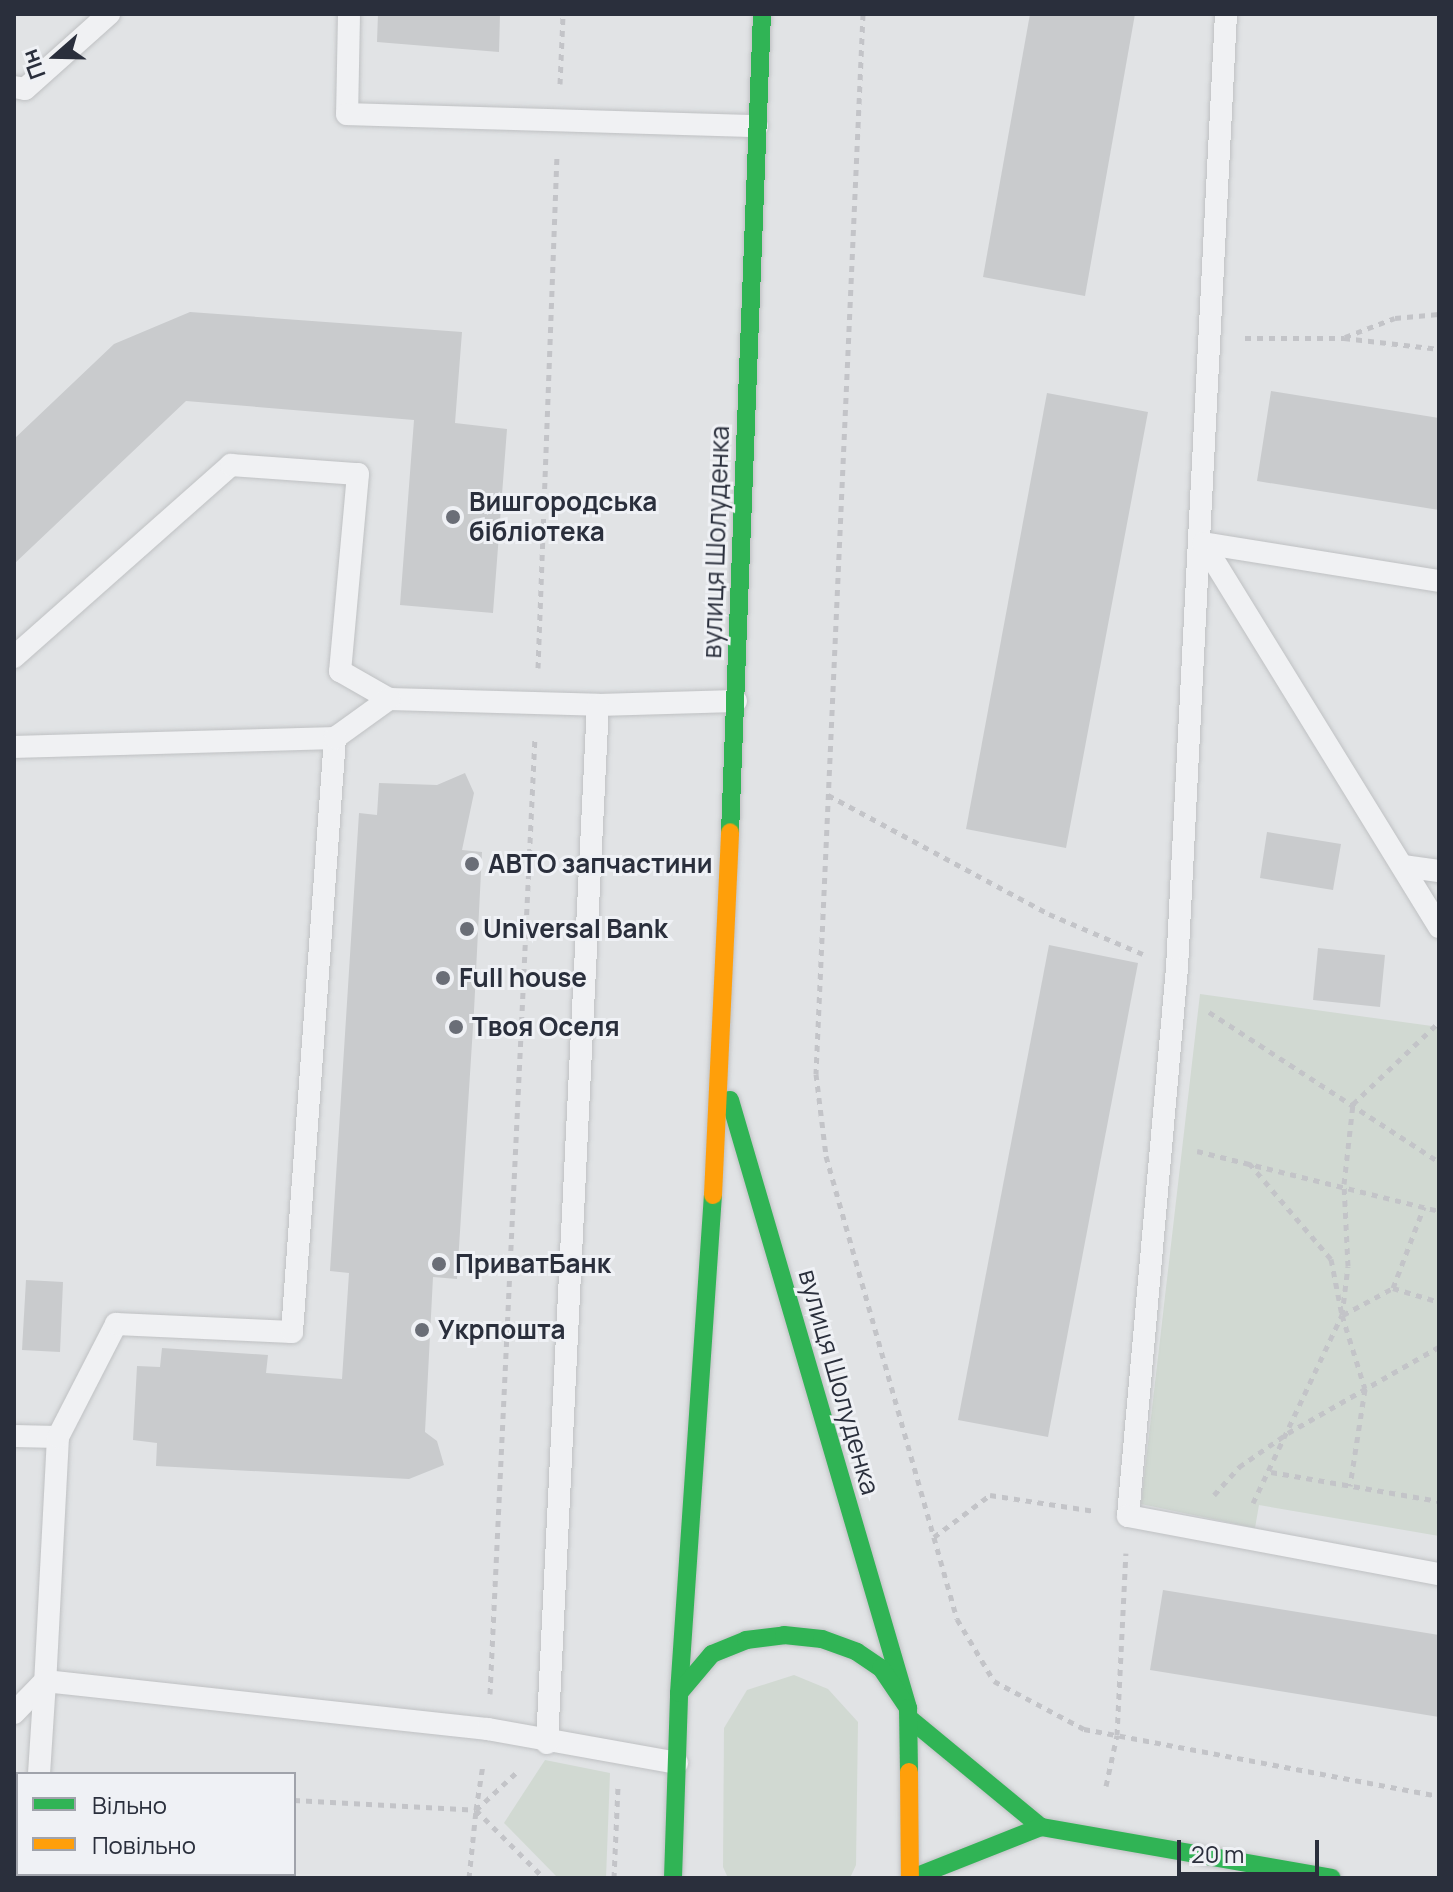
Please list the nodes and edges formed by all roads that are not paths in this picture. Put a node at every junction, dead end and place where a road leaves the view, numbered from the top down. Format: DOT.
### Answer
graph roads {
  1 [pos="109,14"];
  2 [pos="349,14"];
  3 [pos="762,14"];
  4 [pos="1226,14"];
  5 [pos="14,87"];
  6 [pos="757,126"];
  7 [pos="1203,543"];
  8 [pos="1439,581"];
  9 [pos="14,657"];
  10 [pos="389,699"];
  11 [pos="736,701"];
  12 [pos="598,705"];
  13 [pos="335,738"];
  14 [pos="14,747"];
  15 [pos="1403,866"];
  16 [pos="1439,871"];
  17 [pos="1439,927"];
  18 [pos="721,1071"];
  19 [pos="14,1436"];
  20 [pos="58,1437"];
  21 [pos="1439,1574"];
  22 [pos="45,1681"];
  23 [pos="679,1693"];
  24 [pos="14,1713"];
  25 [pos="909,1713"];
  26 [pos="547,1743"];
  27 [pos="677,1763"];
  28 [pos="39,1772"];
  29 [pos="1041,1827"];
  30 [pos="673,1878"];
  31 [pos="911,1878"];
  32 [pos="1332,1878"];
  1 -- 5 [label="lane"];
  2 -- 6 [label="lane"];
  3 -- 6 [label="main road, вулиця Шолуденка"];
  4 -- 7 [label="lane"];
  6 -- 11 [label="main road, вулиця Шолуденка"];
  7 -- 8 [label="lane"];
  7 -- 15 [label="lane"];
  7 -- 21 [label="lane"];
  9 -- 10 [label="lane"];
  10 -- 12 [label="lane"];
  10 -- 13 [label="lane"];
  11 -- 12 [label="lane"];
  11 -- 18 [label="main road, вулиця Шолуденка"];
  12 -- 26 [label="lane"];
  13 -- 14 [label="lane"];
  13 -- 20 [label="lane"];
  15 -- 16 [label="lane"];
  15 -- 17 [label="lane"];
  18 -- 23 [label="main road, вулиця Шолуденка"];
  18 -- 25 [label="main road, вулиця Шолуденка"];
  19 -- 20 [label="lane"];
  20 -- 22 [label="lane"];
  22 -- 24 [label="lane"];
  22 -- 26 [label="lane"];
  22 -- 28 [label="lane"];
  23 -- 25 [label="main road"];
  23 -- 27 [label="main road, вулиця Шолуденка"];
  25 -- 29 [label="main road"];
  25 -- 31 [label="main road, вулиця Шолуденка"];
  26 -- 27 [label="lane"];
  27 -- 30 [label="main road, вулиця Шолуденка"];
  29 -- 31 [label="main road"];
  29 -- 32 [label="main road"];
}
